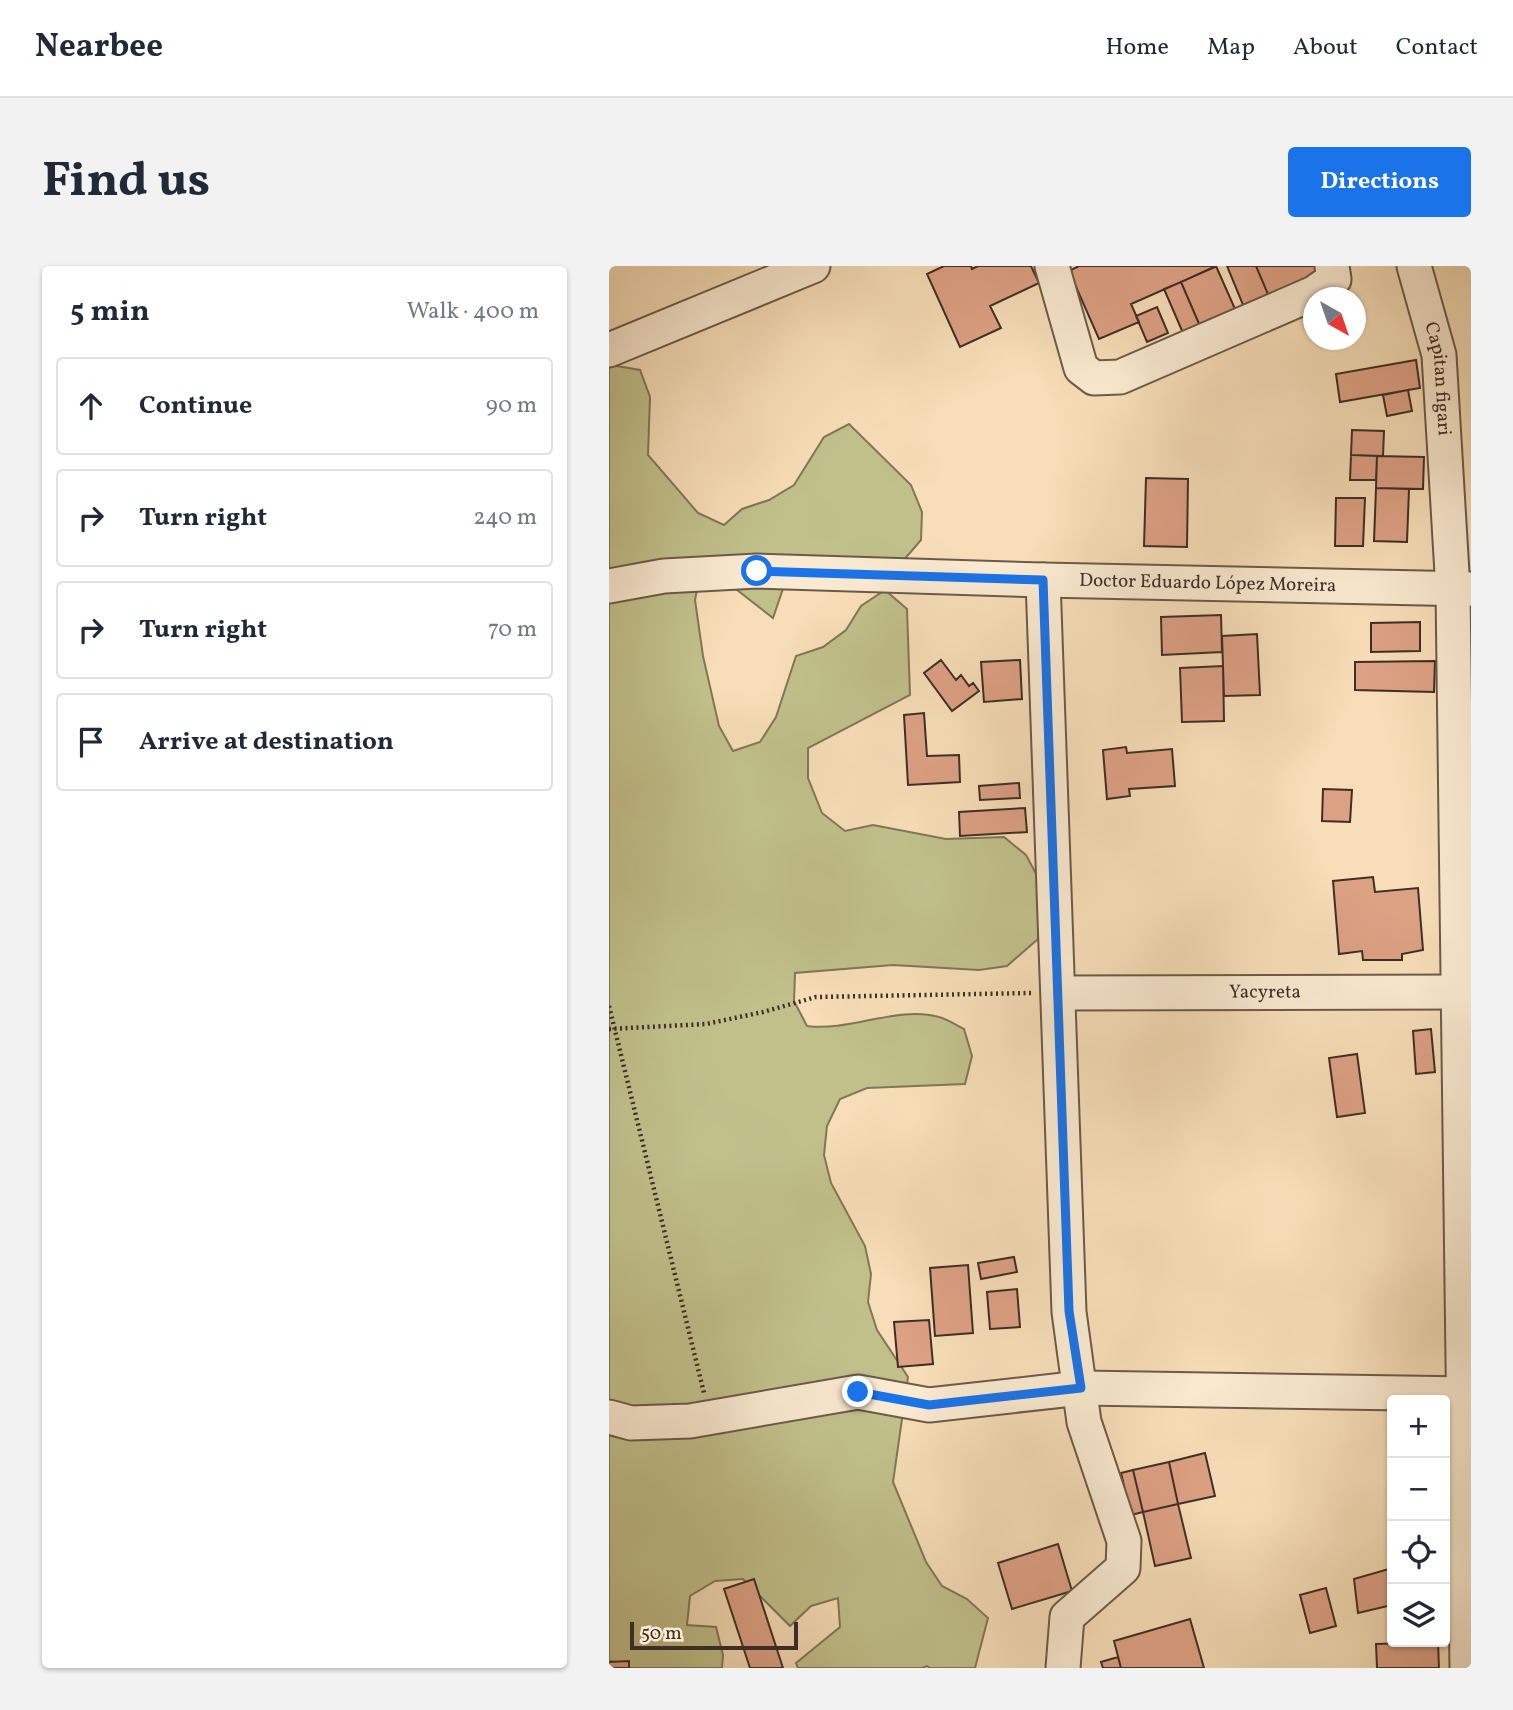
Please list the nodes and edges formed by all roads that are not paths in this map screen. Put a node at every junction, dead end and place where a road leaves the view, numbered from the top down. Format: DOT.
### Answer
graph roads {
  1 [pos="813,266"];
  2 [pos="1052,266"];
  3 [pos="1332,266"];
  4 [pos="1414,266"];
  5 [pos="609,349"];
  6 [pos="1043,580"];
  7 [pos="609,586"];
  8 [pos="1462,589"];
  9 [pos="1464,992"];
  10 [pos="1059,993"];
  11 [pos="1081,1388"];
  12 [pos="1467,1394"];
  13 [pos="609,1417"];
  14 [pos="1063,1668"];
  15 [pos="1467,1668"];
  1 -- 5 [label="street"];
  2 -- 3 [label="street"];
  4 -- 8 [label="street, Capitan figari"];
  6 -- 7 [label="street, Doctor Eduardo López Moreira"];
  6 -- 8 [label="street, Doctor Eduardo López Moreira"];
  6 -- 10 [label="street"];
  8 -- 9 [label="street, Capitan figari"];
  9 -- 10 [label="street, Yacyreta"];
  9 -- 12 [label="street, Capitan figari"];
  10 -- 11 [label="street"];
  11 -- 12 [label="street"];
  11 -- 13 [label="street"];
  11 -- 14 [label="street"];
  12 -- 15 [label="street, Capitan figari"];
}
